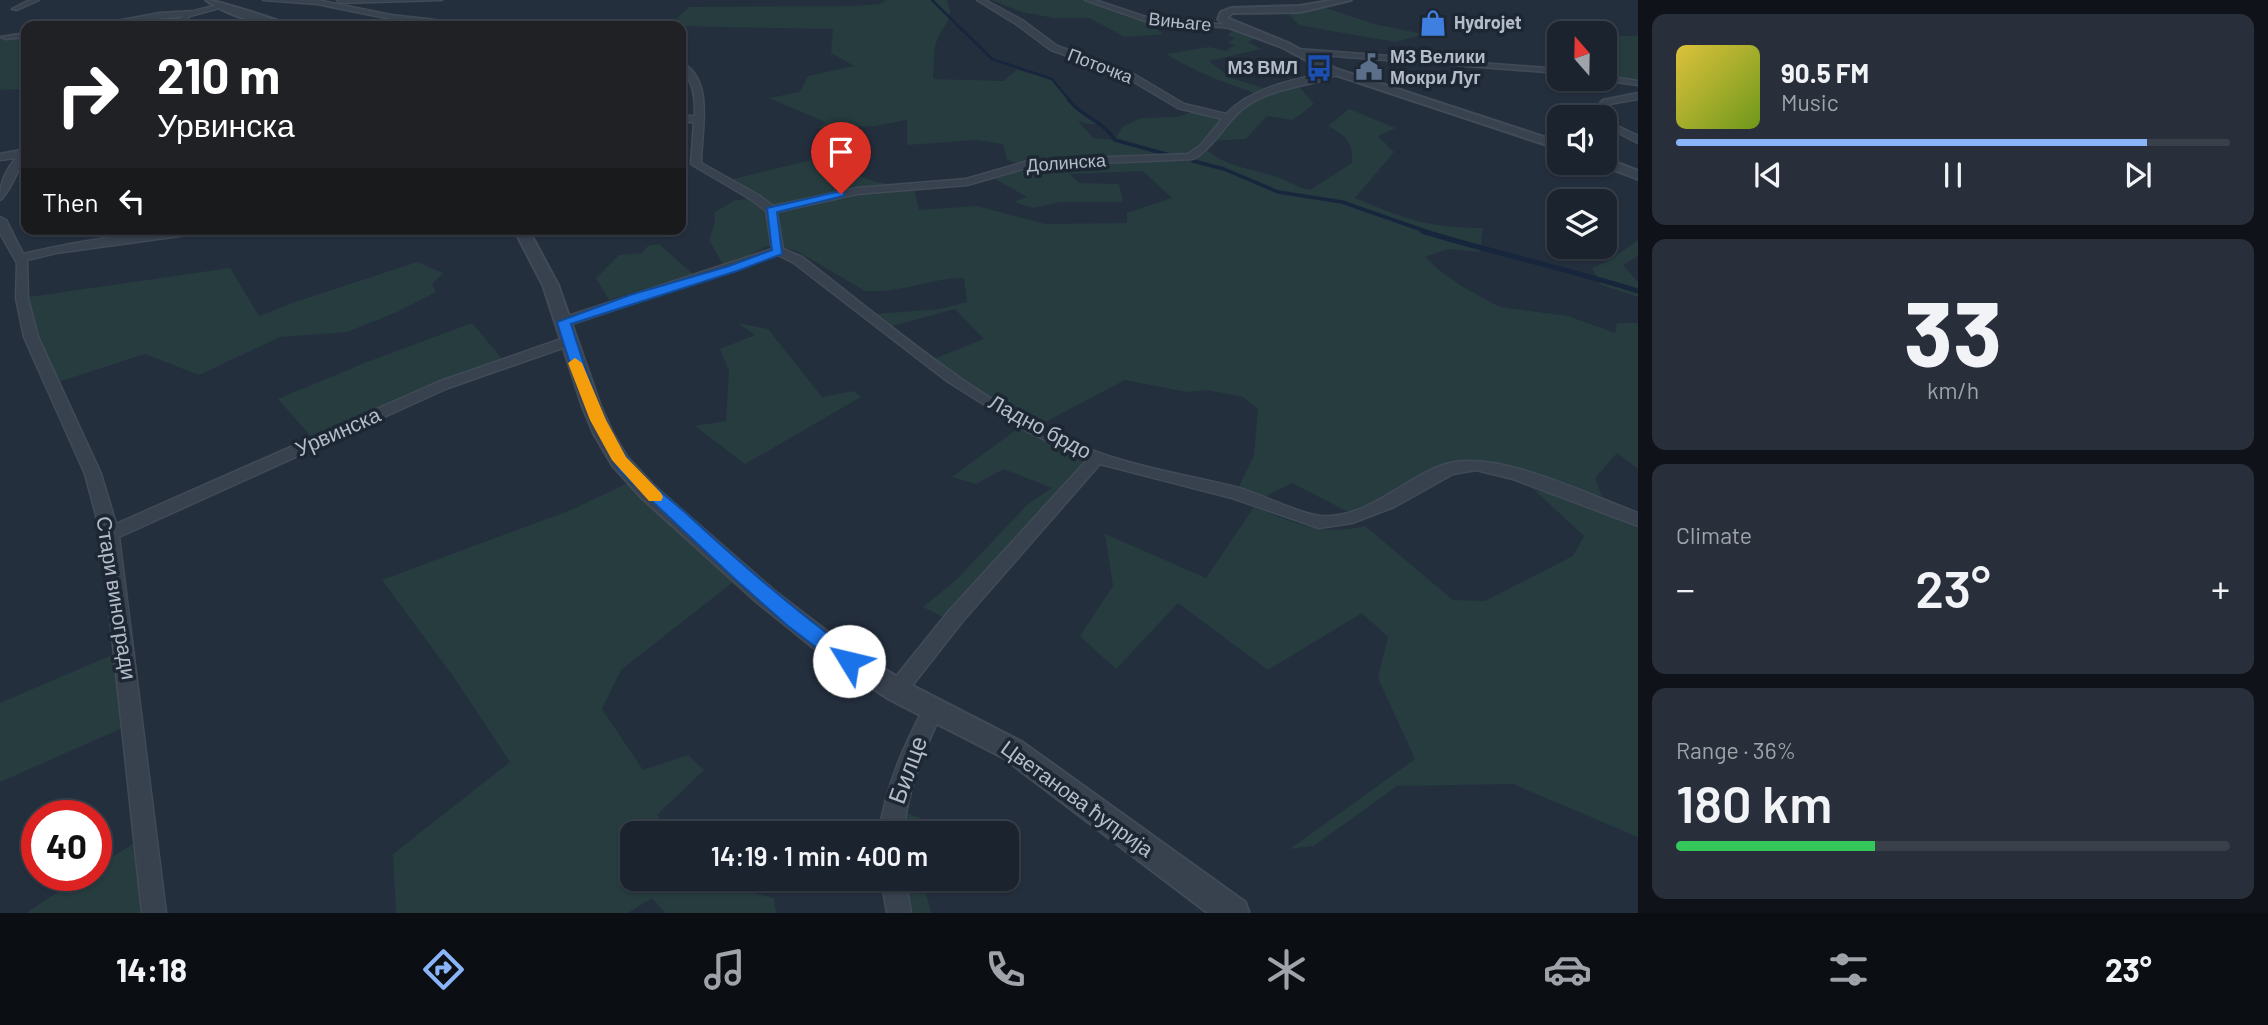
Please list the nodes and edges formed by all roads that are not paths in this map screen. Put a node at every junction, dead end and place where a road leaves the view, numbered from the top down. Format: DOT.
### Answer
graph roads {
  1 [pos="36,0"];
  2 [pos="266,0"];
  3 [pos="439,0"];
  4 [pos="980,0"];
  5 [pos="1088,0"];
  6 [pos="1316,0"];
  7 [pos="1347,0"];
  8 [pos="214,2"];
  9 [pos="317,2"];
  10 [pos="1334,2"];
  11 [pos="15,9"];
  12 [pos="192,13"];
  13 [pos="124,21"];
  14 [pos="181,21"];
  15 [pos="271,21"];
  16 [pos="432,21"];
  17 [pos="1233,26"];
  18 [pos="21,35"];
  19 [pos="5,37"];
  20 [pos="1297,51"];
  21 [pos="686,70"];
  22 [pos="1547,70"];
  23 [pos="1338,72"];
  24 [pos="1617,80"];
  25 [pos="1638,83"];
  26 [pos="1638,96"];
  27 [pos="1601,105"];
  28 [pos="1226,117"];
  29 [pos="686,119"];
  30 [pos="700,119"];
  31 [pos="1617,129"];
  32 [pos="1638,140"];
  33 [pos="1547,142"];
  34 [pos="21,154"];
  35 [pos="0,157"];
  36 [pos="21,159"];
  37 [pos="688,163"];
  38 [pos="1617,167"];
  39 [pos="1638,176"];
  40 [pos="0,197"];
  41 [pos="771,210"];
  42 [pos="0,220"];
  43 [pos="165,235"];
  44 [pos="524,235"];
  45 [pos="778,251"];
  46 [pos="22,258"];
  47 [pos="566,331"];
  48 [pos="1097,458"];
  49 [pos="1638,520"];
  50 [pos="110,534"];
  51 [pos="897,690"];
  52 [pos="933,710"];
  53 [pos="892,821"];
  54 [pos="895,891"];
  55 [pos="154,913"];
  56 [pos="899,913"];
  57 [pos="1234,913"];
  1 -- 11 [label="street"];
  2 -- 9 [label="street"];
  3 -- 9 [label="street"];
  4 -- 28 [label="street, Поточка"];
  5 -- 17 [label="street, Вињаге"];
  6 -- 10 [label="street"];
  7 -- 10 [label="street"];
  8 -- 12 [label="street"];
  8 -- 15 [label="street"];
  9 -- 16 [label="street"];
  10 -- 17 [label="street"];
  12 -- 13 [label="street"];
  12 -- 14 [label="street"];
  17 -- 20 [label="street"];
  18 -- 19 [label="street"];
  20 -- 22 [label="street"];
  20 -- 23 [label="street"];
  21 -- 30 [label="street"];
  23 -- 28 [label="street, Долинска"];
  23 -- 33 [label="street"];
  24 -- 25 [label="street"];
  26 -- 27 [label="street"];
  28 -- 41 [label="street, Долинска"];
  29 -- 30 [label="street"];
  30 -- 37 [label="street"];
  31 -- 32 [label="street"];
  34 -- 35 [label="street"];
  36 -- 40 [label="street"];
  37 -- 41 [label="street"];
  38 -- 39 [label="street"];
  41 -- 45 [label="street"];
  42 -- 46 [label="street"];
  43 -- 46 [label="street"];
  44 -- 47 [label="street, Цветанова ћуприја"];
  45 -- 47 [label="street, Урвинска"];
  45 -- 48 [label="street, Ладно брдо"];
  46 -- 50 [label="street, Стари виногради"];
  47 -- 50 [label="street, Урвинска"];
  47 -- 51 [label="street, Цветанова ћуприја"];
  48 -- 49 [label="street, Ладно брдо"];
  48 -- 51 [label="street"];
  50 -- 55 [label="street, Стари виногради"];
  51 -- 52 [label="street, Цветанова ћуприја"];
  52 -- 53 [label="street, Билце"];
  52 -- 57 [label="street, Цветанова ћуприја"];
  54 -- 56 [label="street"];
}
